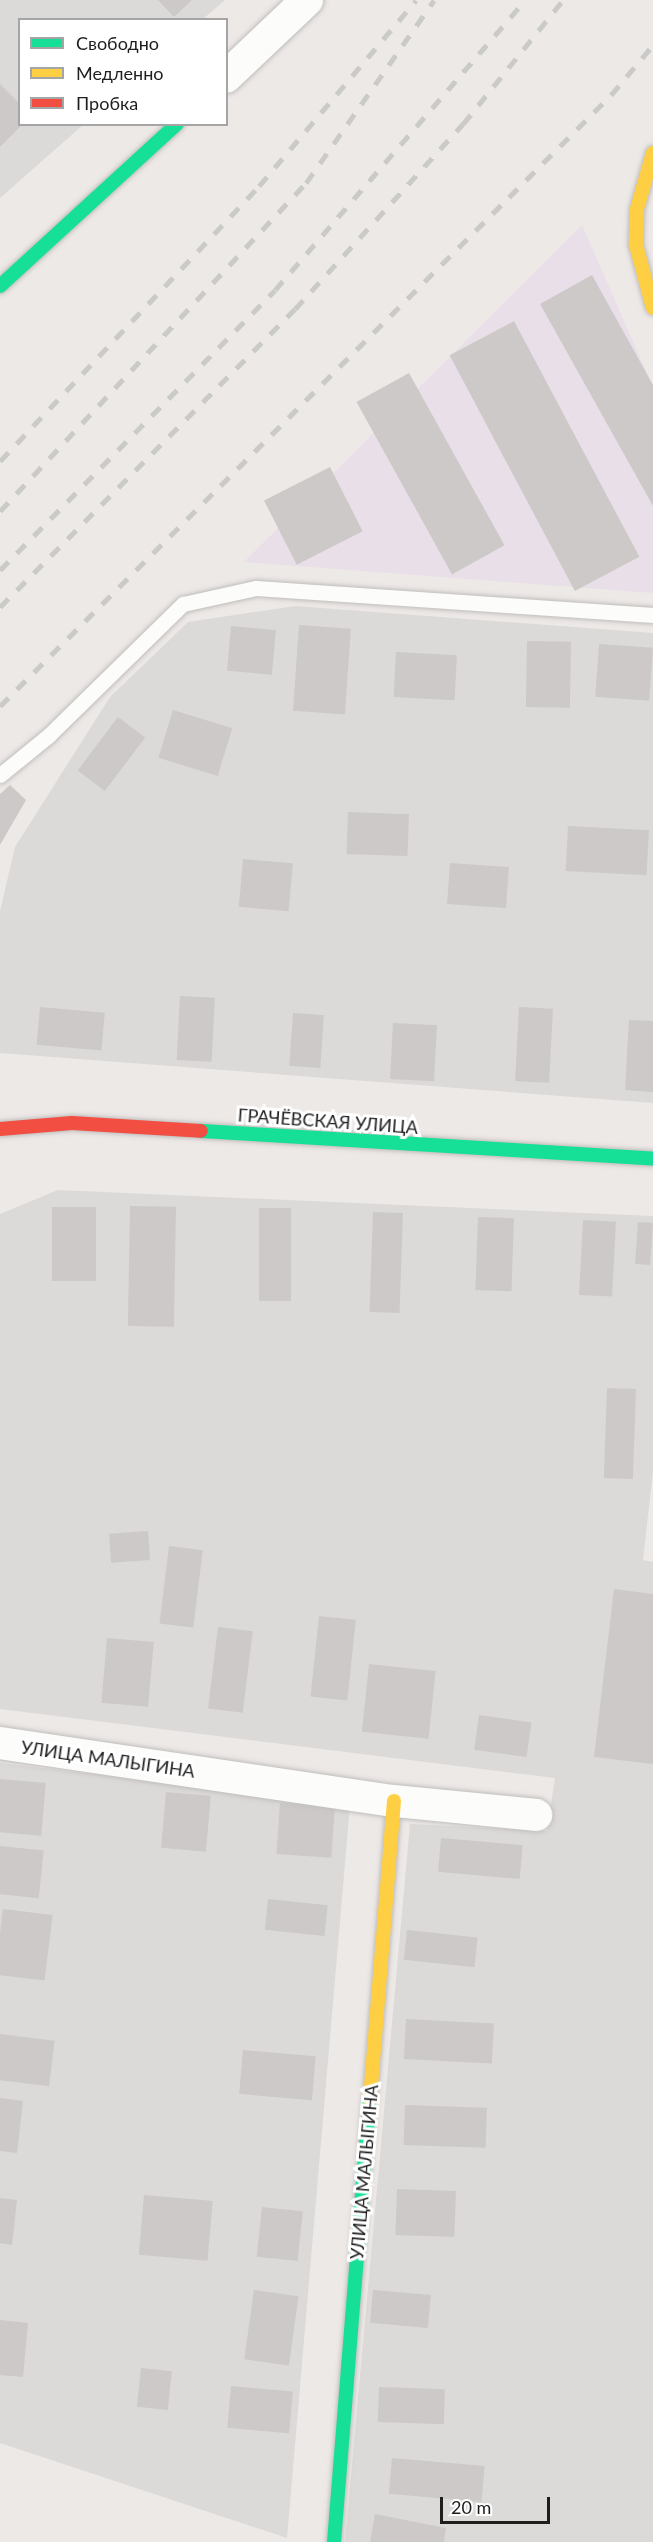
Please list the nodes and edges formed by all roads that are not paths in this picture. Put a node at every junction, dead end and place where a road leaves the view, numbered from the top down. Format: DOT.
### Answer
graph roads {
  1 [pos="307,0"];
  2 [pos="228,75"];
  3 [pos="175,126"];
  4 [pos="653,153"];
  5 [pos="0,286"];
  6 [pos="653,308"];
  7 [pos="653,615"];
  8 [pos="0,775"];
  9 [pos="0,1129"];
  10 [pos="653,1160"];
  11 [pos="0,1743"];
  12 [pos="394,1802"];
  13 [pos="536,1815"];
  14 [pos="334,2542"];
  1 -- 2 [label="street"];
  3 -- 5 [label="street"];
  4 -- 6 [label="street"];
  7 -- 8 [label="lane"];
  9 -- 10 [label="street, ГРАЧЁВСКАЯ УЛИЦА"];
  11 -- 12 [label="street, УЛИЦА МАЛЫГИНА"];
  12 -- 13 [label="street, УЛИЦА МАЛЫГИНА"];
  12 -- 14 [label="street, УЛИЦА МАЛЫГИНА"];
}
